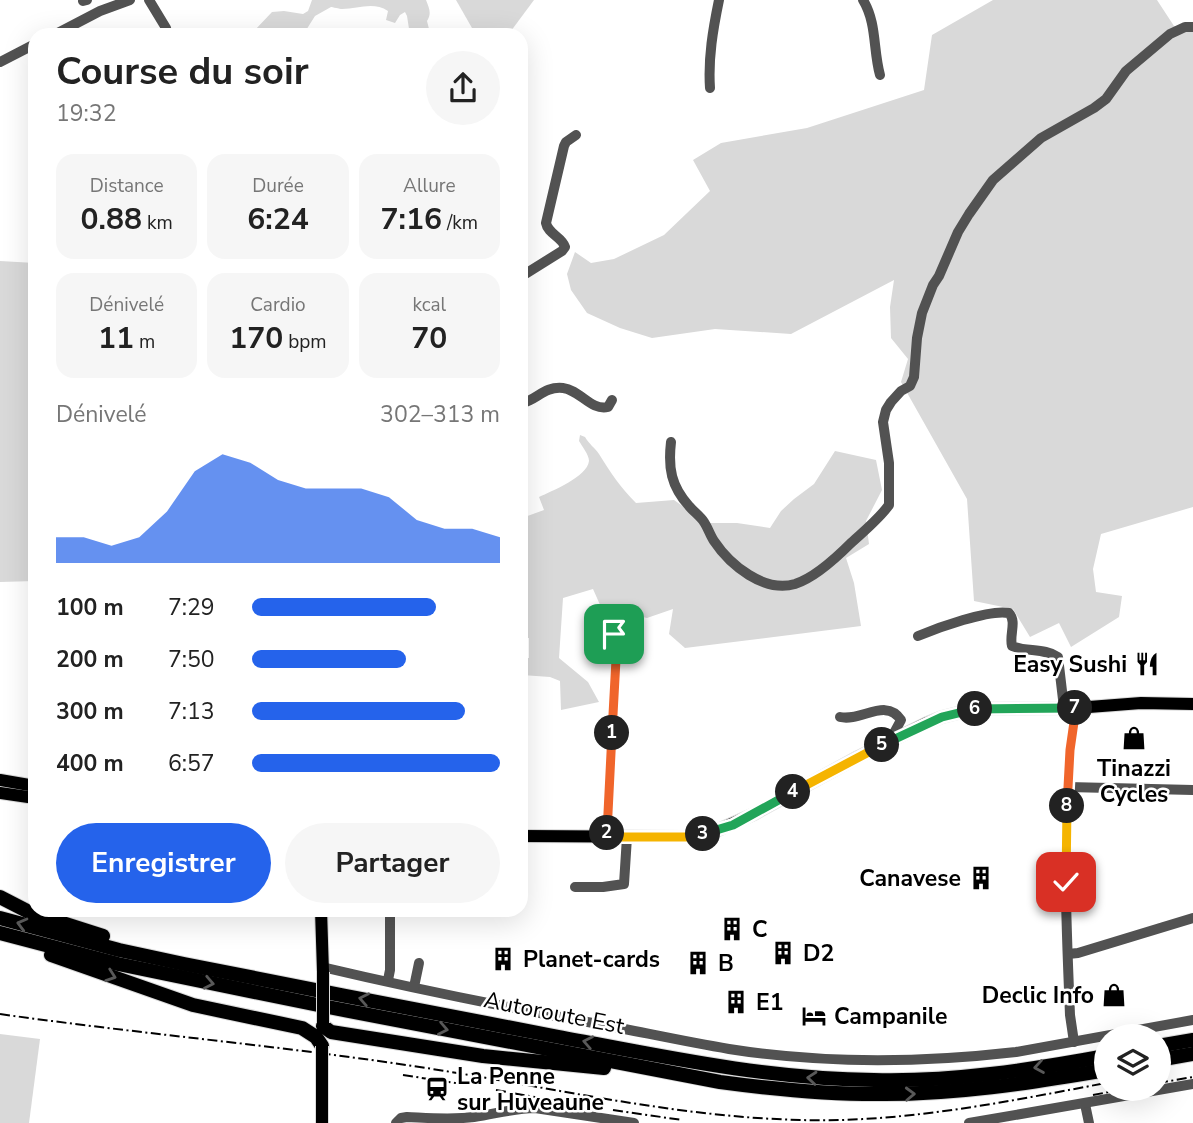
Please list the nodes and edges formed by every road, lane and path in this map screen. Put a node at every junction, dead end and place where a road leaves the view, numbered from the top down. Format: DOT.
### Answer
graph roads {
  1 [pos="149,0"];
  2 [pos="719,0"];
  3 [pos="863,0"];
  4 [pos="122,2"];
  5 [pos="1193,27"];
  6 [pos="67,28"];
  7 [pos="79,28"];
  8 [pos="166,28"];
  9 [pos="28,48"];
  10 [pos="0,62"];
  11 [pos="880,75"];
  12 [pos="710,88"];
  13 [pos="576,135"];
  14 [pos="528,272"];
  15 [pos="528,400"];
  16 [pos="612,400"];
  17 [pos="671,442"];
  18 [pos="614,634"];
  19 [pos="918,636"];
  20 [pos="1193,704"];
  21 [pos="1070,708"];
  22 [pos="840,717"];
  23 [pos="894,738"];
  24 [pos="0,780"];
  25 [pos="28,785"];
  26 [pos="1068,786"];
  27 [pos="0,790"];
  28 [pos="1193,790"];
  29 [pos="28,795"];
  30 [pos="528,836"];
  31 [pos="607,837"];
  32 [pos="627,837"];
  33 [pos="575,887"];
  34 [pos="0,897"];
  35 [pos="28,911"];
  36 [pos="43,917"];
  37 [pos="321,917"];
  38 [pos="390,917"];
  39 [pos="0,918"];
  40 [pos="1193,918"];
  41 [pos="0,935"];
  42 [pos="1068,954"];
  43 [pos="419,963"];
  44 [pos="322,970"];
  45 [pos="388,981"];
  46 [pos="294,986"];
  47 [pos="414,987"];
  48 [pos="1193,1020"];
  49 [pos="323,1025"];
  50 [pos="352,1035"];
  51 [pos="1193,1040"];
  52 [pos="1074,1042"];
  53 [pos="322,1044"];
  54 [pos="1171,1044"];
  55 [pos="1193,1054"];
  56 [pos="1094,1058"];
  57 [pos="1171,1058"];
  58 [pos="1094,1072"];
  59 [pos="720,1082"];
  60 [pos="1193,1084"];
  61 [pos="1085,1104"];
  62 [pos="471,1120"];
  63 [pos="322,1123"];
  64 [pos="396,1123"];
  65 [pos="634,1123"];
  66 [pos="969,1123"];
  67 [pos="1089,1123"];
  1 -- 8 [label="street"];
  2 -- 12 [label="street"];
  3 -- 11 [label="street"];
  4 -- 6 [label="street"];
  4 -- 7 [label="street"];
  5 -- 17 [label="street"];
  9 -- 10 [label="street"];
  13 -- 14 [label="street"];
  15 -- 16 [label="street"];
  18 -- 31 [label="street"];
  19 -- 21 [label="street"];
  20 -- 21 [label="main road"];
  21 -- 23 [label="main road"];
  21 -- 26 [label="street"];
  22 -- 23 [label="street"];
  23 -- 32 [label="main road"];
  24 -- 25 [label="main road"];
  26 -- 28 [label="street"];
  26 -- 42 [label="street"];
  27 -- 29 [label="main road"];
  30 -- 31 [label="main road"];
  31 -- 32 [label="main road"];
  32 -- 33 [label="street"];
  34 -- 35 [label="highway"];
  36 -- 46 [label="highway"];
  37 -- 44 [label="main road"];
  38 -- 45 [label="street"];
  46 -- 39 [label="highway, Autoroute Est, one-way"];
  40 -- 42 [label="street"];
  41 -- 53 [label="highway, one-way"];
  41 -- 59 [label="highway, Autoroute Est, one-way"];
  42 -- 52 [label="street"];
  43 -- 47 [label="street"];
  44 -- 45 [label="street"];
  44 -- 49 [label="main road, bridge"];
  45 -- 47 [label="street"];
  56 -- 46 [label="highway, Autoroute Est, one-way"];
  47 -- 52 [label="street"];
  48 -- 52 [label="street"];
  49 -- 50 [label="highway"];
  49 -- 53 [label="main road"];
  50 -- 53 [label="highway"];
  50 -- 59 [label="highway"];
  51 -- 54 [label="highway"];
  53 -- 63 [label="main road, bridge"];
  55 -- 57 [label="highway"];
  59 -- 58 [label="highway, Autoroute Est, one-way"];
  60 -- 61 [label="street"];
  61 -- 66 [label="street"];
  61 -- 67 [label="street"];
  62 -- 64 [label="street"];
  62 -- 65 [label="street"];
}
